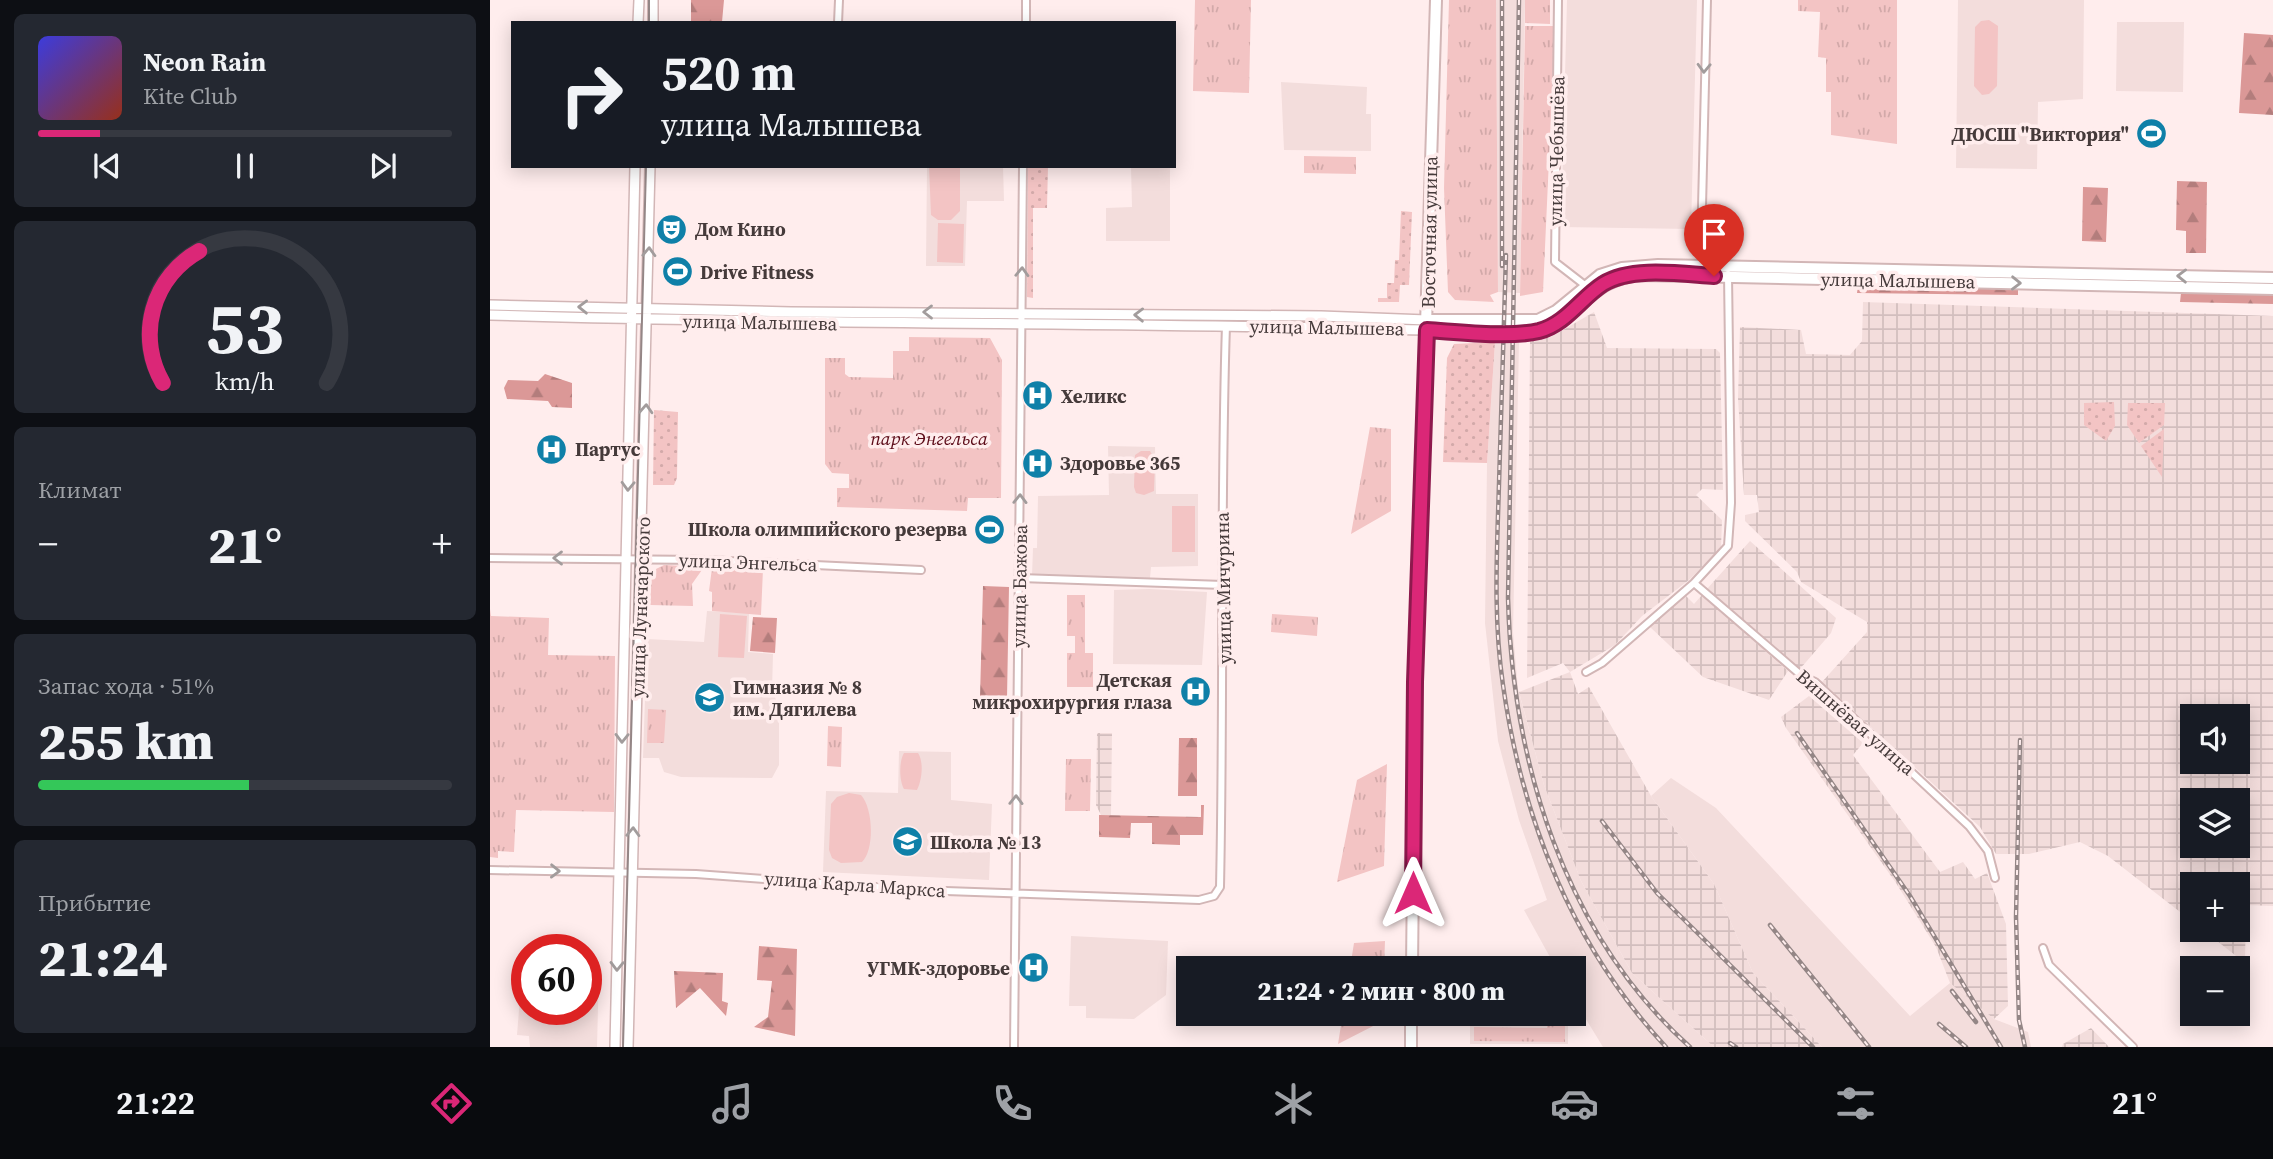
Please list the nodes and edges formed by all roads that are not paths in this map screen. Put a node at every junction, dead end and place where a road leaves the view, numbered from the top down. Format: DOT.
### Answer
graph roads {
  1 [pos="639,0"];
  2 [pos="653,0"];
  3 [pos="839,0"];
  4 [pos="1026,0"];
  5 [pos="1436,0"];
  6 [pos="1558,0"];
  7 [pos="1707,0"];
  8 [pos="638,21"];
  9 [pos="653,21"];
  10 [pos="838,21"];
  11 [pos="1026,21"];
  12 [pos="635,168"];
  13 [pos="650,168"];
  14 [pos="1023,168"];
  15 [pos="1703,265"];
  16 [pos="1728,271"];
  17 [pos="1714,276"];
  18 [pos="2273,278"];
  19 [pos="1586,286"];
  20 [pos="2273,289"];
  21 [pos="490,305"];
  22 [pos="633,308"];
  23 [pos="648,309"];
  24 [pos="490,316"];
  25 [pos="1021,318"];
  26 [pos="633,319"];
  27 [pos="649,320"];
  28 [pos="1427,325"];
  29 [pos="1226,326"];
  30 [pos="490,558"];
  31 [pos="626,558"];
  32 [pos="642,559"];
  33 [pos="921,570"];
  34 [pos="1020,578"];
  35 [pos="1694,583"];
  36 [pos="1223,585"];
  37 [pos="1586,672"];
  38 [pos="490,870"];
  39 [pos="619,872"];
  40 [pos="632,872"];
  41 [pos="1995,878"];
  42 [pos="1015,893"];
  43 [pos="1218,893"];
  44 [pos="2043,948"];
  45 [pos="1412,956"];
  46 [pos="1411,1026"];
  47 [pos="615,1047"];
  48 [pos="628,1047"];
  49 [pos="1014,1047"];
  50 [pos="1411,1047"];
  51 [pos="2133,1047"];
  1 -- 8 [label="main road"];
  2 -- 9 [label="main road"];
  3 -- 10 [label="street"];
  4 -- 11 [label="street"];
  5 -- 28 [label="main road, Восточная улица"];
  6 -- 19 [label="street, улица Чебышёва"];
  7 -- 15 [label="street, one-way"];
  12 -- 22 [label="main road, улица Луначарского"];
  23 -- 13 [label="main road, улица Луначарского, one-way"];
  25 -- 14 [label="street, улица Бажова, one-way"];
  15 -- 16 [label="main road, улица Малышева"];
  15 -- 17 [label="street"];
  15 -- 19 [label="main road, улица Малышева"];
  16 -- 17 [label="main road, улица Малышева"];
  18 -- 16 [label="main road, улица Малышева, one-way"];
  16 -- 20 [label="main road, улица Малышева, one-way"];
  16 -- 35 [label="street"];
  17 -- 28 [label="main road, улица Малышева"];
  19 -- 28 [label="main road, улица Малышева"];
  22 -- 21 [label="main road, улица Малышева, one-way"];
  22 -- 23 [label="main road, улица Малышева"];
  22 -- 26 [label="main road, улица Луначарского"];
  25 -- 23 [label="main road, улица Малышева, one-way"];
  23 -- 27 [label="main road, улица Луначарского"];
  24 -- 26 [label="main road, улица Малышева"];
  25 -- 27 [label="main road, улица Малышева"];
  28 -- 25 [label="main road, улица Малышева, one-way"];
  25 -- 29 [label="main road, улица Малышева"];
  34 -- 25 [label="street, улица Бажова, one-way"];
  26 -- 27 [label="main road, улица Малышева"];
  26 -- 31 [label="main road, улица Луначарского, one-way"];
  32 -- 27 [label="main road, улица Луначарского, one-way"];
  28 -- 29 [label="main road, улица Малышева"];
  28 -- 45 [label="main road, Восточная улица"];
  29 -- 36 [label="street, улица Мичурина"];
  31 -- 30 [label="street, улица Энгельса, one-way"];
  31 -- 32 [label="street, улица Энгельса"];
  31 -- 39 [label="main road, улица Луначарского, one-way"];
  32 -- 33 [label="street, улица Энгельса"];
  40 -- 32 [label="main road, улица Луначарского, one-way"];
  34 -- 36 [label="street"];
  42 -- 34 [label="street, улица Бажова, one-way"];
  35 -- 37 [label="street"];
  35 -- 41 [label="street, Вишнёвая улица"];
  36 -- 43 [label="street, улица Мичурина"];
  38 -- 39 [label="street, улица Карла Маркса, one-way"];
  39 -- 40 [label="street, улица Карла Маркса"];
  39 -- 47 [label="main road, улица Луначарского, one-way"];
  40 -- 42 [label="street, улица Карла Маркса"];
  40 -- 48 [label="main road, улица Луначарского"];
  42 -- 43 [label="street, улица Карла Маркса"];
  42 -- 49 [label="street, улица Бажова"];
  44 -- 51 [label="street"];
  46 -- 50 [label="main road"];
}
